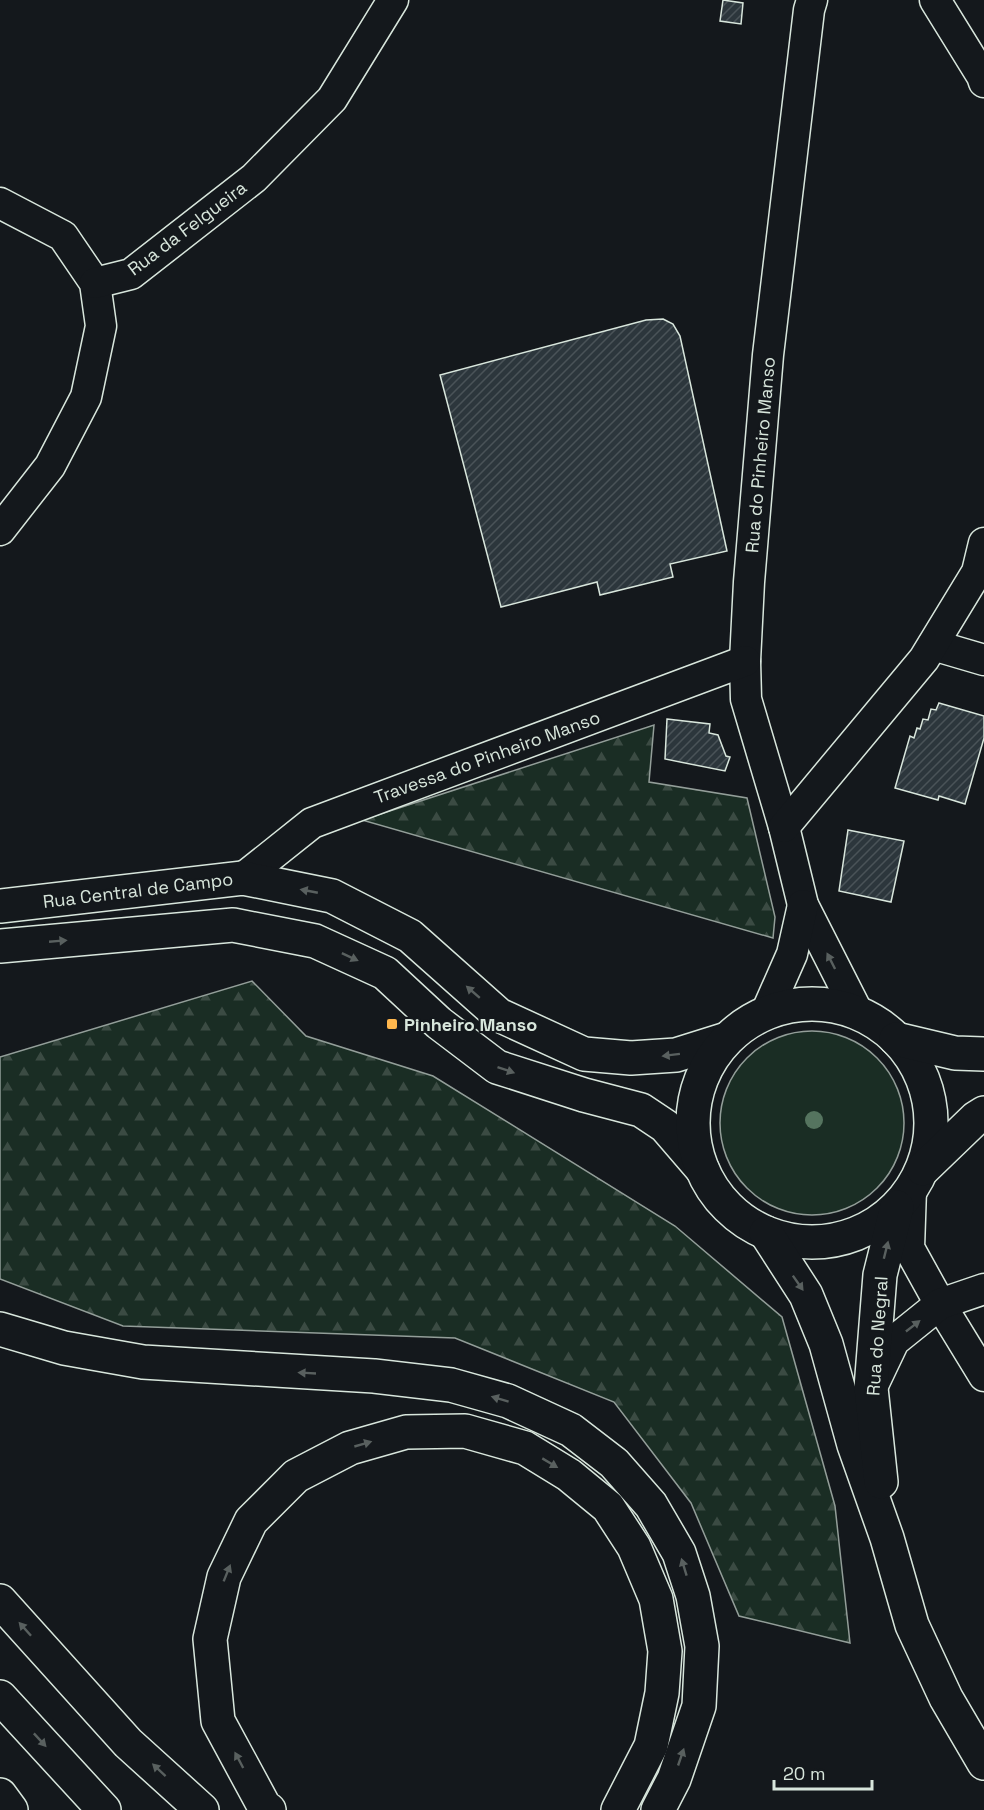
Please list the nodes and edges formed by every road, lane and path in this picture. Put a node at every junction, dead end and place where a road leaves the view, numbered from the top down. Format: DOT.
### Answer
graph roads {
  1 [pos="393,0"];
  2 [pos="812,0"];
  3 [pos="936,0"];
  4 [pos="984,82"];
  5 [pos="0,203"];
  6 [pos="95,283"];
  7 [pos="0,530"];
  8 [pos="984,543"];
  9 [pos="933,645"];
  10 [pos="984,660"];
  11 [pos="745,661"];
  12 [pos="784,827"];
  13 [pos="243,878"];
  14 [pos="4,904"];
  15 [pos="803,905"];
  16 [pos="0,946"];
  17 [pos="766,1013"];
  18 [pos="858,1013"];
  19 [pos="727,1038"];
  20 [pos="896,1039"];
  21 [pos="984,1054"];
  22 [pos="984,1113"];
  23 [pos="702,1169"];
  24 [pos="910,1188"];
  25 [pos="766,1233"];
  26 [pos="984,1289"];
  27 [pos="940,1305"];
  28 [pos="0,1329"];
  29 [pos="984,1377"];
  30 [pos="871,1388"];
  31 [pos="887,1538"];
  32 [pos="0,1601"];
  33 [pos="0,1697"];
  34 [pos="984,1763"];
  35 [pos="0,1795"];
  36 [pos="11,1810"];
  37 [pos="104,1810"];
  38 [pos="202,1810"];
  39 [pos="269,1810"];
  40 [pos="618,1810"];
  41 [pos="658,1810"];
  1 -- 6 [label="street, Rua da Felgueira"];
  2 -- 11 [label="street, Rua do Pinheiro Manso"];
  3 -- 4 [label="street"];
  5 -- 6 [label="street"];
  6 -- 7 [label="street"];
  8 -- 9 [label="street"];
  9 -- 10 [label="street"];
  9 -- 12 [label="street"];
  11 -- 12 [label="street, Rua do Pinheiro Manso"];
  11 -- 13 [label="street, Travessa do Pinheiro Manso"];
  12 -- 15 [label="street, Rua do Pinheiro Manso"];
  13 -- 14 [label="main road, Rua Central de Campo"];
  19 -- 13 [label="main road, Rua Central de Campo, one-way"];
  15 -- 17 [label="street, Rua do Pinheiro Manso"];
  18 -- 15 [label="street, Rua do Pinheiro Manso, one-way"];
  16 -- 23 [label="main road, one-way"];
  17 -- 18 [label="main road"];
  17 -- 19 [label="main road"];
  18 -- 20 [label="main road"];
  19 -- 23 [label="main road"];
  20 -- 21 [label="main road"];
  20 -- 24 [label="main road, Rua do Negral"];
  22 -- 24 [label="main road"];
  23 -- 25 [label="main road"];
  24 -- 25 [label="main road"];
  24 -- 27 [label="street"];
  30 -- 24 [label="main road, Rua do Negral, one-way"];
  25 -- 31 [label="main road, Rua do Negral, one-way"];
  26 -- 27 [label="street"];
  27 -- 29 [label="street"];
  30 -- 27 [label="street, one-way"];
  41 -- 28 [label="main road, one-way"];
  30 -- 31 [label="main road, Rua do Negral"];
  31 -- 34 [label="main road, Rua do Negral"];
  38 -- 32 [label="main road, one-way"];
  33 -- 37 [label="main road, one-way"];
  35 -- 36 [label="main road"];
  39 -- 40 [label="main road, one-way"];
}
